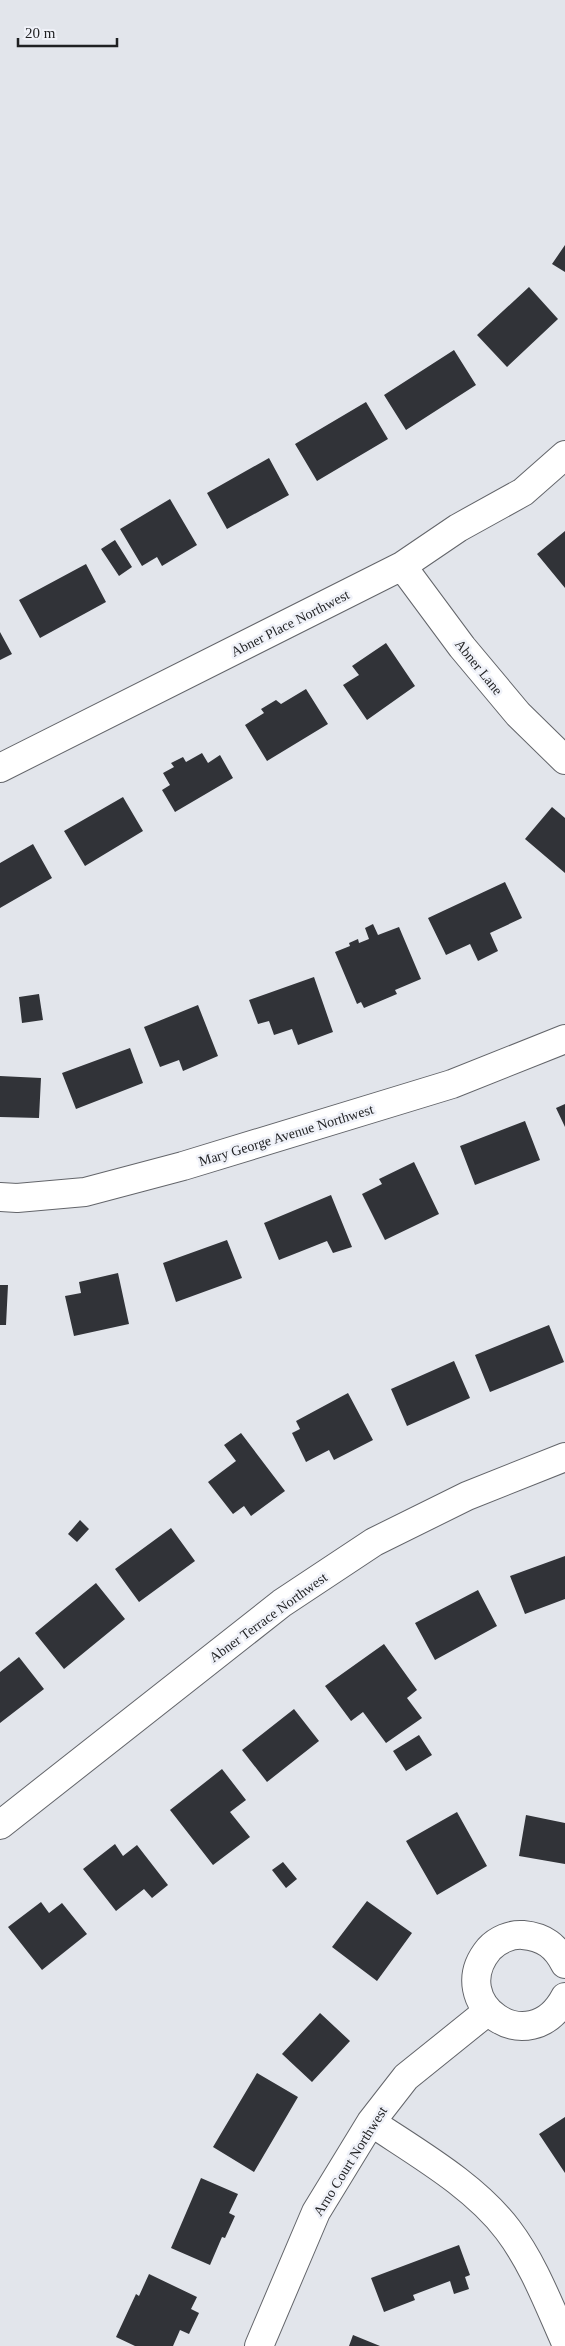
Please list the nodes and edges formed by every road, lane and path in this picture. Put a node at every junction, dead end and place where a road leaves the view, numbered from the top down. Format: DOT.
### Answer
graph roads {
  1 [pos="565,455"];
  2 [pos="402,566"];
  3 [pos="565,760"];
  4 [pos="0,768"];
  5 [pos="565,1040"];
  6 [pos="0,1197"];
  7 [pos="565,1457"];
  8 [pos="0,1825"];
  9 [pos="565,1964"];
  10 [pos="565,1997"];
  11 [pos="488,2011"];
  12 [pos="371,2122"];
  13 [pos="565,2341"];
  14 [pos="259,2346"];
  1 -- 2 [label="street, Abner Place Northwest"];
  2 -- 3 [label="street, Abner Lane"];
  2 -- 4 [label="street, Abner Place Northwest"];
  5 -- 6 [label="street, Mary George Avenue Northwest"];
  7 -- 8 [label="street, Abner Terrace Northwest"];
  9 -- 11 [label="street"];
  10 -- 11 [label="street"];
  11 -- 12 [label="street, Arno Court Northwest"];
  12 -- 13 [label="street"];
  12 -- 14 [label="street, Arno Court Northwest"];
}
